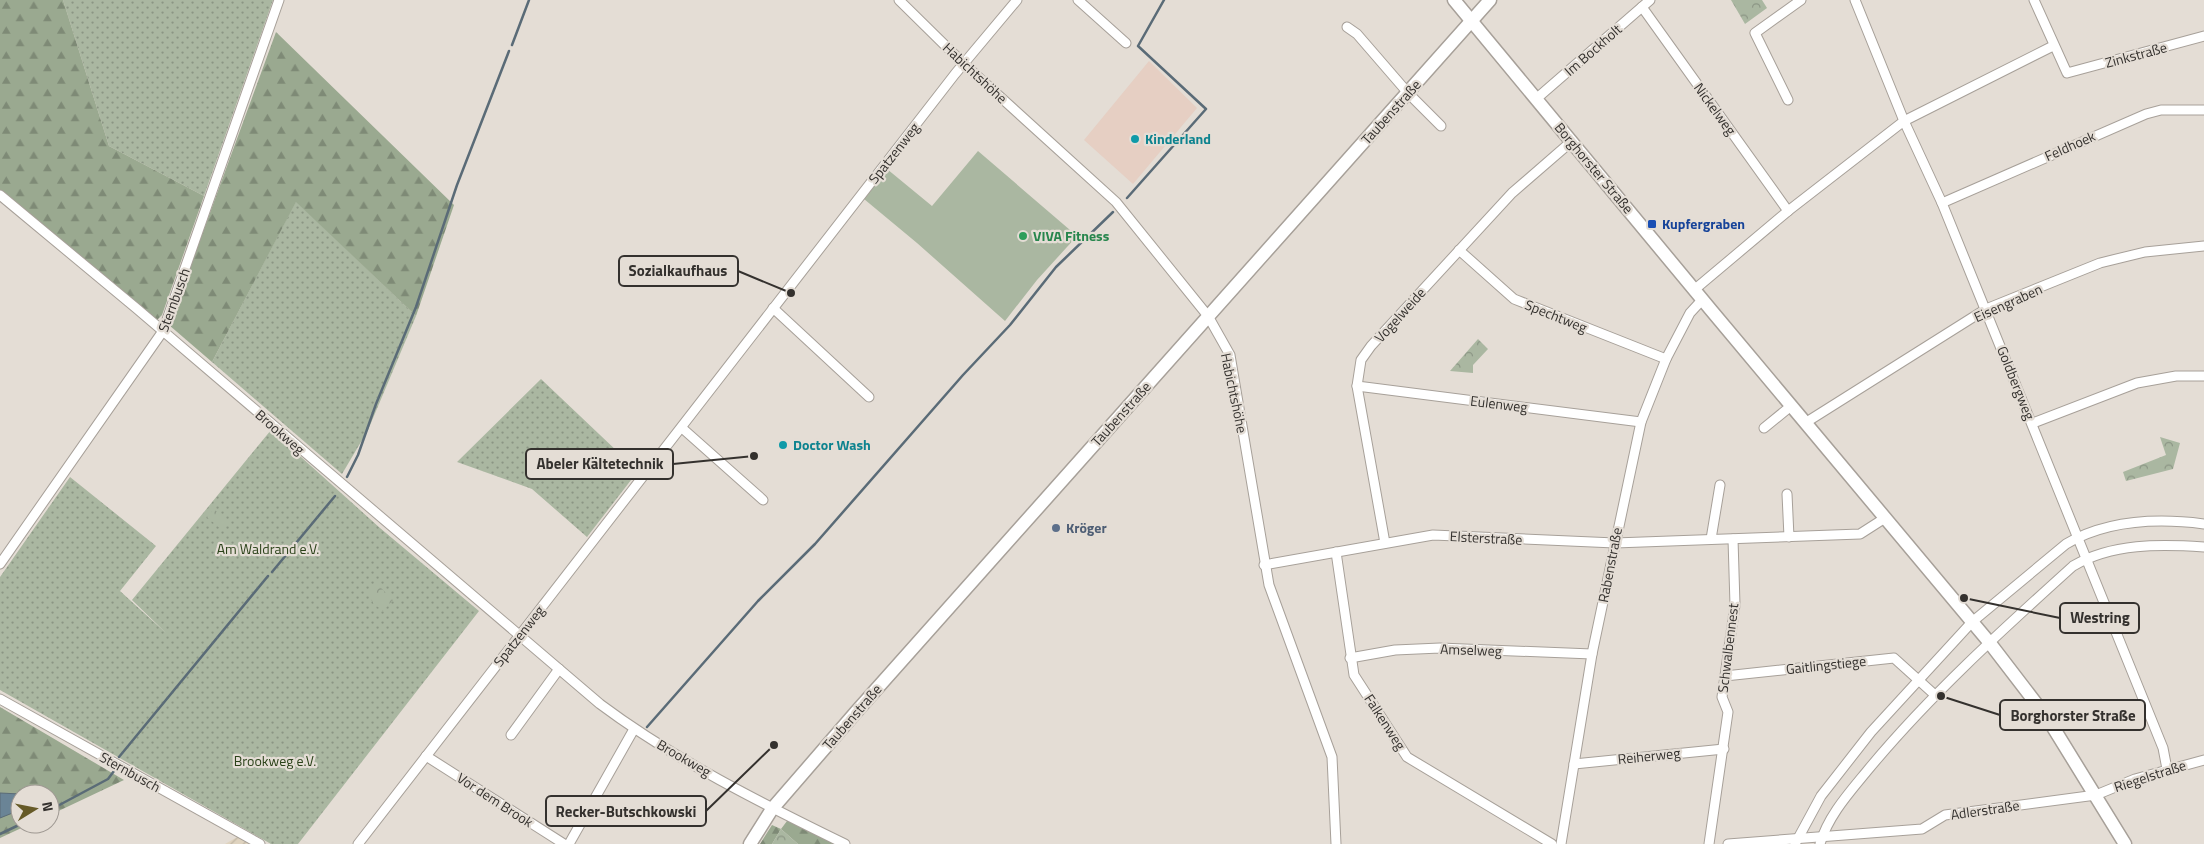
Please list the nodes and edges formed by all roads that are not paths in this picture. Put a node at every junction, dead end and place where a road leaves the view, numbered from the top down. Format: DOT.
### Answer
graph roads {
  1 [pos="279,0"];
  2 [pos="900,0"];
  3 [pos="1017,0"];
  4 [pos="1078,0"];
  5 [pos="1454,0"];
  6 [pos="1490,0"];
  7 [pos="1650,0"];
  8 [pos="1801,0"];
  9 [pos="1854,0"];
  10 [pos="2034,0"];
  11 [pos="1642,7"];
  12 [pos="1471,21"];
  13 [pos="1347,27"];
  14 [pos="2204,36"];
  15 [pos="1126,43"];
  16 [pos="2053,46"];
  17 [pos="964,64"];
  18 [pos="1408,93"];
  19 [pos="1536,99"];
  20 [pos="1788,100"];
  21 [pos="2204,110"];
  22 [pos="1904,121"];
  23 [pos="1441,126"];
  24 [pos="1572,141"];
  25 [pos="0,195"];
  26 [pos="1942,203"];
  27 [pos="1788,211"];
  28 [pos="2204,246"];
  29 [pos="1459,250"];
  30 [pos="1698,295"];
  31 [pos="773,308"];
  32 [pos="1986,309"];
  33 [pos="1208,316"];
  34 [pos="163,331"];
  35 [pos="1666,359"];
  36 [pos="2204,376"];
  37 [pos="1357,386"];
  38 [pos="869,397"];
  39 [pos="1791,406"];
  40 [pos="1641,422"];
  41 [pos="1805,423"];
  42 [pos="2032,424"];
  43 [pos="682,428"];
  44 [pos="1764,428"];
  45 [pos="1720,485"];
  46 [pos="1786,494"];
  47 [pos="763,500"];
  48 [pos="1885,518"];
  49 [pos="2204,524"];
  50 [pos="1789,537"];
  51 [pos="2077,537"];
  52 [pos="1733,538"];
  53 [pos="1711,539"];
  54 [pos="1385,543"];
  55 [pos="1615,543"];
  56 [pos="2204,547"];
  57 [pos="1336,552"];
  58 [pos="2085,558"];
  59 [pos="0,564"];
  60 [pos="1264,565"];
  61 [pos="1972,622"];
  62 [pos="519,636"];
  63 [pos="1989,642"];
  64 [pos="1592,654"];
  65 [pos="1350,658"];
  66 [pos="559,670"];
  67 [pos="1725,676"];
  68 [pos="1917,681"];
  69 [pos="1935,695"];
  70 [pos="0,699"];
  71 [pos="634,729"];
  72 [pos="511,735"];
  73 [pos="1724,749"];
  74 [pos="426,756"];
  75 [pos="2204,760"];
  76 [pos="1574,764"];
  77 [pos="2167,769"];
  78 [pos="2096,794"];
  79 [pos="772,809"];
  80 [pos="1821,840"];
  81 [pos="1796,841"];
  82 [pos="260,844"];
  83 [pos="358,844"];
  84 [pos="564,844"];
  85 [pos="569,844"];
  86 [pos="750,844"];
  87 [pos="845,844"];
  88 [pos="1336,844"];
  89 [pos="1552,844"];
  90 [pos="1561,844"];
  91 [pos="1709,844"];
  92 [pos="1728,844"];
  93 [pos="2125,844"];
  1 -- 34 [label="street, Sternbusch"];
  2 -- 17 [label="street, Habichtshöhe"];
  3 -- 17 [label="street, Spatzenweg"];
  4 -- 15 [label="street"];
  5 -- 12 [label="street, Borghorster Straße"];
  6 -- 12 [label="street, Taubenstraße"];
  7 -- 11 [label="street, Im Bockholt"];
  8 -- 20 [label="street"];
  9 -- 22 [label="street, Goldbergweg"];
  10 -- 16 [label="street"];
  11 -- 19 [label="street, Im Bockholt"];
  11 -- 27 [label="street, Nickelweg"];
  12 -- 18 [label="street, Taubenstraße"];
  12 -- 19 [label="street, Borghorster Straße"];
  13 -- 18 [label="street"];
  14 -- 16 [label="street, Zinkstraße"];
  16 -- 22 [label="street"];
  17 -- 31 [label="street, Spatzenweg"];
  17 -- 33 [label="street, Habichtshöhe"];
  18 -- 23 [label="street"];
  18 -- 33 [label="street, Taubenstraße"];
  19 -- 24 [label="street, Borghorster Straße"];
  21 -- 26 [label="street, Feldhoek"];
  22 -- 26 [label="street, Goldbergweg"];
  22 -- 27 [label="street"];
  24 -- 29 [label="street, Vogelweide"];
  24 -- 30 [label="street, Borghorster Straße"];
  25 -- 34 [label="street, Brookweg"];
  26 -- 32 [label="street, Goldbergweg"];
  27 -- 30 [label="street"];
  28 -- 32 [label="street, Eisengraben"];
  29 -- 35 [label="street, Spechtweg"];
  29 -- 37 [label="street, Vogelweide"];
  30 -- 35 [label="street, Rabenstraße"];
  30 -- 39 [label="street, Borghorster Straße"];
  31 -- 38 [label="street"];
  31 -- 43 [label="street, Spatzenweg"];
  32 -- 41 [label="street, Eisengraben"];
  32 -- 42 [label="street, Goldbergweg"];
  33 -- 60 [label="street, Habichtshöhe"];
  33 -- 79 [label="street, Taubenstraße"];
  34 -- 59 [label="street, Sternbusch"];
  34 -- 62 [label="street, Brookweg"];
  35 -- 40 [label="street, Rabenstraße"];
  36 -- 42 [label="street"];
  37 -- 40 [label="street, Eulenweg"];
  37 -- 54 [label="street, Vogelweide"];
  39 -- 41 [label="street, Borghorster Straße"];
  39 -- 44 [label="street"];
  40 -- 55 [label="street, Rabenstraße"];
  41 -- 48 [label="street, Borghorster Straße"];
  42 -- 51 [label="street, Goldbergweg"];
  43 -- 47 [label="street"];
  43 -- 62 [label="street, Spatzenweg"];
  45 -- 53 [label="street"];
  46 -- 50 [label="street"];
  48 -- 50 [label="street, Elsterstraße"];
  48 -- 61 [label="street, Borghorster Straße"];
  49 -- 51 [label="street"];
  50 -- 52 [label="street, Elsterstraße"];
  51 -- 58 [label="street, Goldbergweg"];
  51 -- 61 [label="street"];
  52 -- 53 [label="street, Elsterstraße"];
  52 -- 67 [label="street, Schwalbennest"];
  53 -- 55 [label="street, Elsterstraße"];
  54 -- 55 [label="street, Elsterstraße"];
  54 -- 57 [label="street, Elsterstraße"];
  55 -- 64 [label="street, Rabenstraße"];
  56 -- 58 [label="street"];
  57 -- 60 [label="street, Elsterstraße"];
  57 -- 65 [label="street, Falkenweg"];
  58 -- 63 [label="street"];
  58 -- 77 [label="street, Goldbergweg"];
  60 -- 88 [label="street, Habichtshöhe"];
  61 -- 63 [label="street, Borghorster Straße"];
  61 -- 68 [label="street"];
  62 -- 66 [label="street, Brookweg"];
  62 -- 74 [label="street, Spatzenweg"];
  63 -- 69 [label="street"];
  63 -- 78 [label="street, Borghorster Straße"];
  64 -- 65 [label="street, Amselweg"];
  64 -- 76 [label="street, Rabenstraße"];
  65 -- 89 [label="street, Falkenweg"];
  66 -- 71 [label="street, Brookweg"];
  66 -- 72 [label="street"];
  67 -- 68 [label="street, Gaitlingstiege"];
  67 -- 73 [label="street, Schwalbennest"];
  68 -- 69 [label="street"];
  68 -- 81 [label="street"];
  69 -- 80 [label="street"];
  70 -- 82 [label="street, Sternbusch"];
  71 -- 79 [label="street, Brookweg"];
  71 -- 85 [label="street"];
  73 -- 76 [label="street, Reiherweg"];
  73 -- 91 [label="street, Schwalbennest"];
  74 -- 83 [label="street, Spatzenweg"];
  74 -- 84 [label="street, Vor dem Brook"];
  75 -- 77 [label="street, Riegelstraße"];
  76 -- 90 [label="street, Rabenstraße"];
  77 -- 78 [label="street, Riegelstraße"];
  78 -- 80 [label="street, Adlerstraße"];
  78 -- 93 [label="street, Borghorster Straße"];
  79 -- 86 [label="street, Taubenstraße"];
  79 -- 87 [label="street, Brookweg"];
  80 -- 81 [label="street, Adlerstraße"];
  81 -- 92 [label="street, Adlerstraße"];
}
